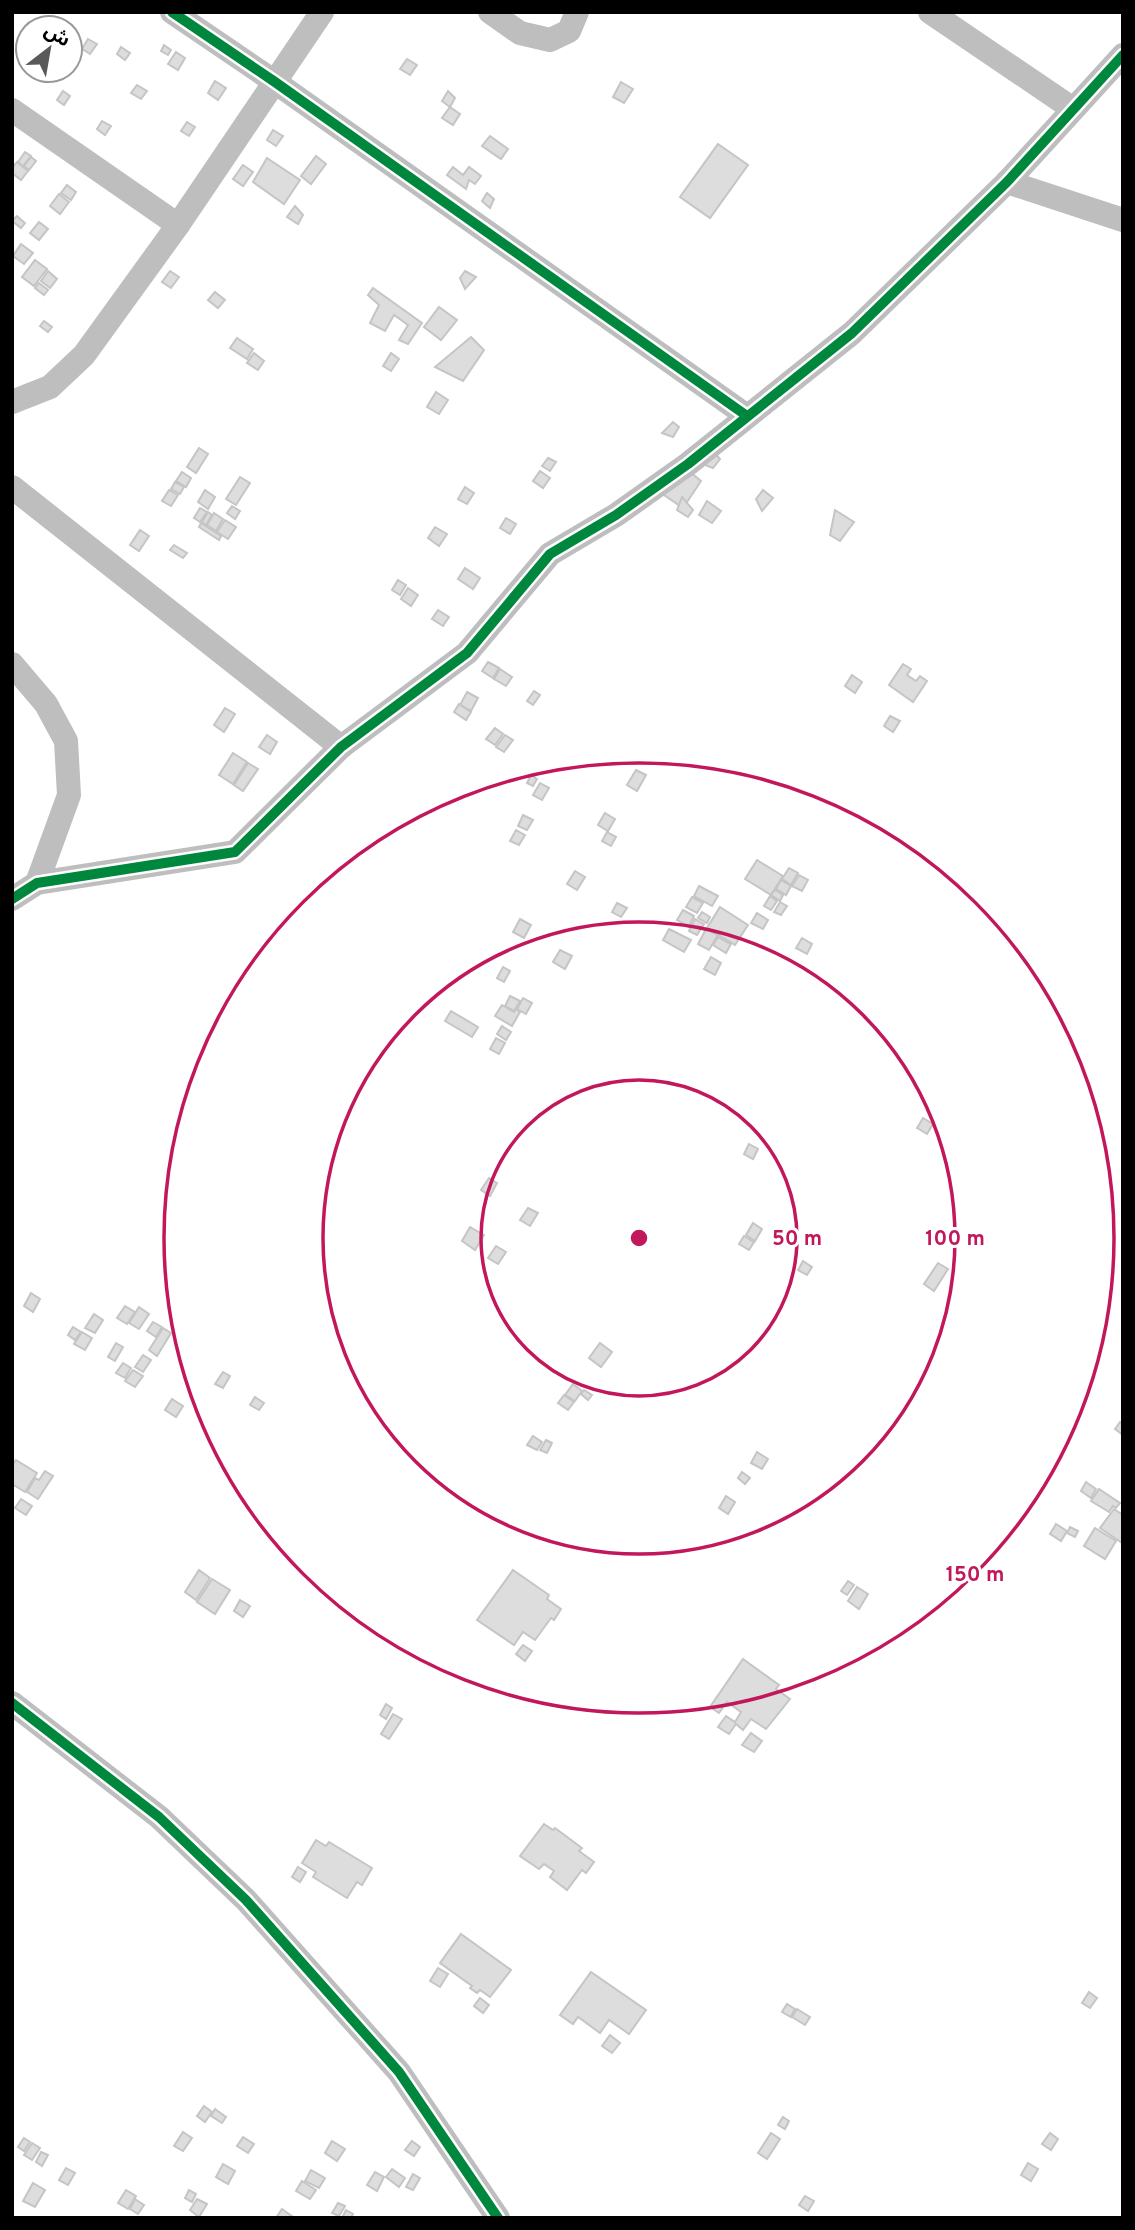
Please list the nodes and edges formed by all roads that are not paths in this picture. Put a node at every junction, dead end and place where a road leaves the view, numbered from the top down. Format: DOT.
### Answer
graph roads {
  1 [pos="172,12"];
  2 [pos="322,12"];
  3 [pos="490,12"];
  4 [pos="577,12"];
  5 [pos="930,12"];
  6 [pos="1123,55"];
  7 [pos="275,82"];
  8 [pos="1073,109"];
  9 [pos="12,110"];
  10 [pos="1007,182"];
  11 [pos="1123,220"];
  12 [pos="178,225"];
  13 [pos="12,402"];
  14 [pos="747,416"];
  15 [pos="12,487"];
  16 [pos="12,664"];
  17 [pos="341,747"];
  18 [pos="37,883"];
  19 [pos="12,899"];
  20 [pos="12,1703"];
  21 [pos="498,2218"];
  1 -- 7 [label="street"];
  2 -- 7 [label="street"];
  3 -- 4 [label="street"];
  5 -- 8 [label="street"];
  6 -- 8 [label="street"];
  7 -- 12 [label="street"];
  7 -- 14 [label="street"];
  8 -- 10 [label="street"];
  9 -- 12 [label="street"];
  10 -- 11 [label="street"];
  10 -- 14 [label="street"];
  12 -- 13 [label="street"];
  14 -- 17 [label="street"];
  15 -- 17 [label="street"];
  16 -- 18 [label="street"];
  17 -- 18 [label="street"];
  18 -- 19 [label="street"];
  20 -- 21 [label="street"];
}
